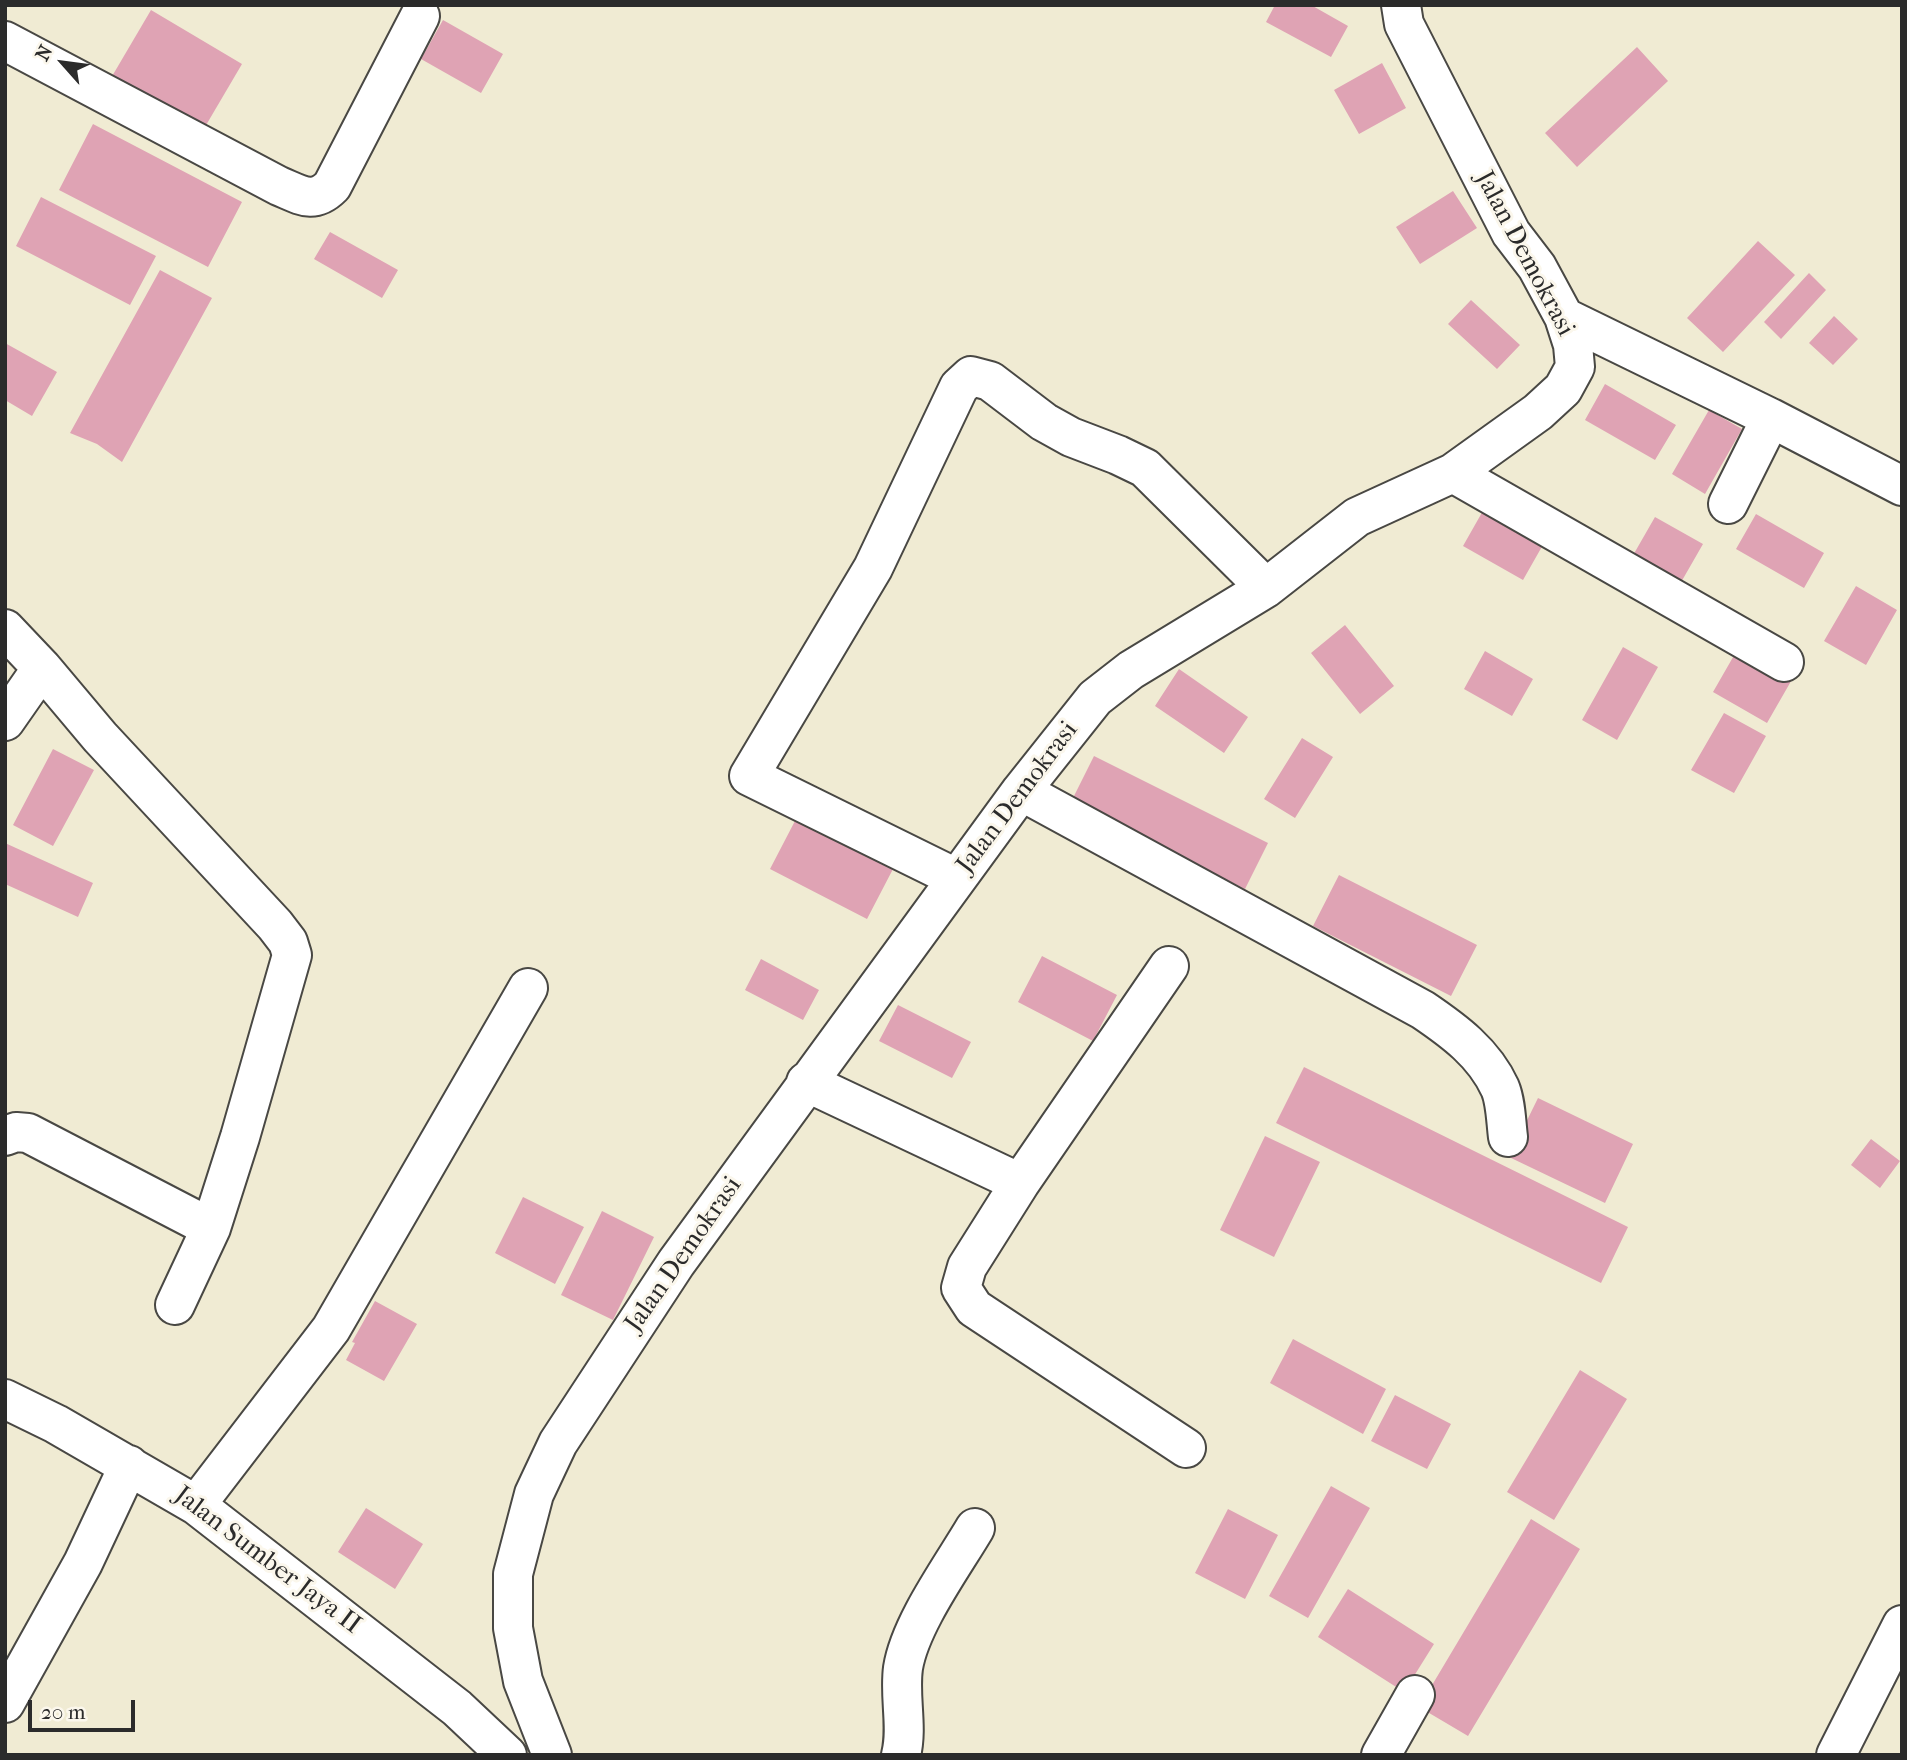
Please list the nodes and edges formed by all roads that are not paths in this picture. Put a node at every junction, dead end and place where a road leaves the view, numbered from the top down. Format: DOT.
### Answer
graph roads {
  1 [pos="1401,5"];
  2 [pos="420,16"];
  3 [pos="5,41"];
  4 [pos="1564,317"];
  5 [pos="1771,418"];
  6 [pos="1453,473"];
  7 [pos="1902,486"];
  8 [pos="1728,504"];
  9 [pos="1266,588"];
  10 [pos="5,629"];
  11 [pos="1784,662"];
  12 [pos="41,668"];
  13 [pos="5,721"];
  14 [pos="1021,791"];
  15 [pos="956,878"];
  16 [pos="1169,966"];
  17 [pos="528,988"];
  18 [pos="806,1082"];
  19 [pos="5,1136"];
  20 [pos="1508,1137"];
  21 [pos="1020,1183"];
  22 [pos="211,1228"];
  23 [pos="174,1305"];
  24 [pos="5,1399"];
  25 [pos="1186,1448"];
  26 [pos="129,1465"];
  27 [pos="195,1504"];
  28 [pos="975,1528"];
  29 [pos="1902,1625"];
  30 [pos="1415,1695"];
  31 [pos="5,1703"];
  32 [pos="507,1755"];
  33 [pos="552,1755"];
  34 [pos="901,1755"];
  35 [pos="1381,1755"];
  36 [pos="1836,1755"];
  1 -- 4 [label="street, Jalan Demokrasi"];
  2 -- 3 [label="street"];
  4 -- 5 [label="street"];
  4 -- 6 [label="street, Jalan Demokrasi"];
  5 -- 7 [label="street"];
  5 -- 8 [label="street"];
  6 -- 9 [label="street, Jalan Demokrasi"];
  6 -- 11 [label="street"];
  9 -- 14 [label="street, Jalan Demokrasi"];
  9 -- 15 [label="street"];
  10 -- 12 [label="street"];
  12 -- 13 [label="street"];
  12 -- 22 [label="street"];
  14 -- 15 [label="street, Jalan Demokrasi"];
  14 -- 20 [label="street"];
  15 -- 18 [label="street, Jalan Demokrasi"];
  16 -- 21 [label="street"];
  17 -- 27 [label="street"];
  18 -- 21 [label="street"];
  18 -- 33 [label="street, Jalan Demokrasi"];
  19 -- 22 [label="street"];
  21 -- 25 [label="street"];
  22 -- 23 [label="street"];
  24 -- 26 [label="street, Jalan Sumber Jaya II"];
  26 -- 27 [label="street, Jalan Sumber Jaya II"];
  26 -- 31 [label="street"];
  27 -- 32 [label="street, Jalan Sumber Jaya II"];
  28 -- 34 [label="street"];
  29 -- 36 [label="street"];
  30 -- 35 [label="street"];
}
